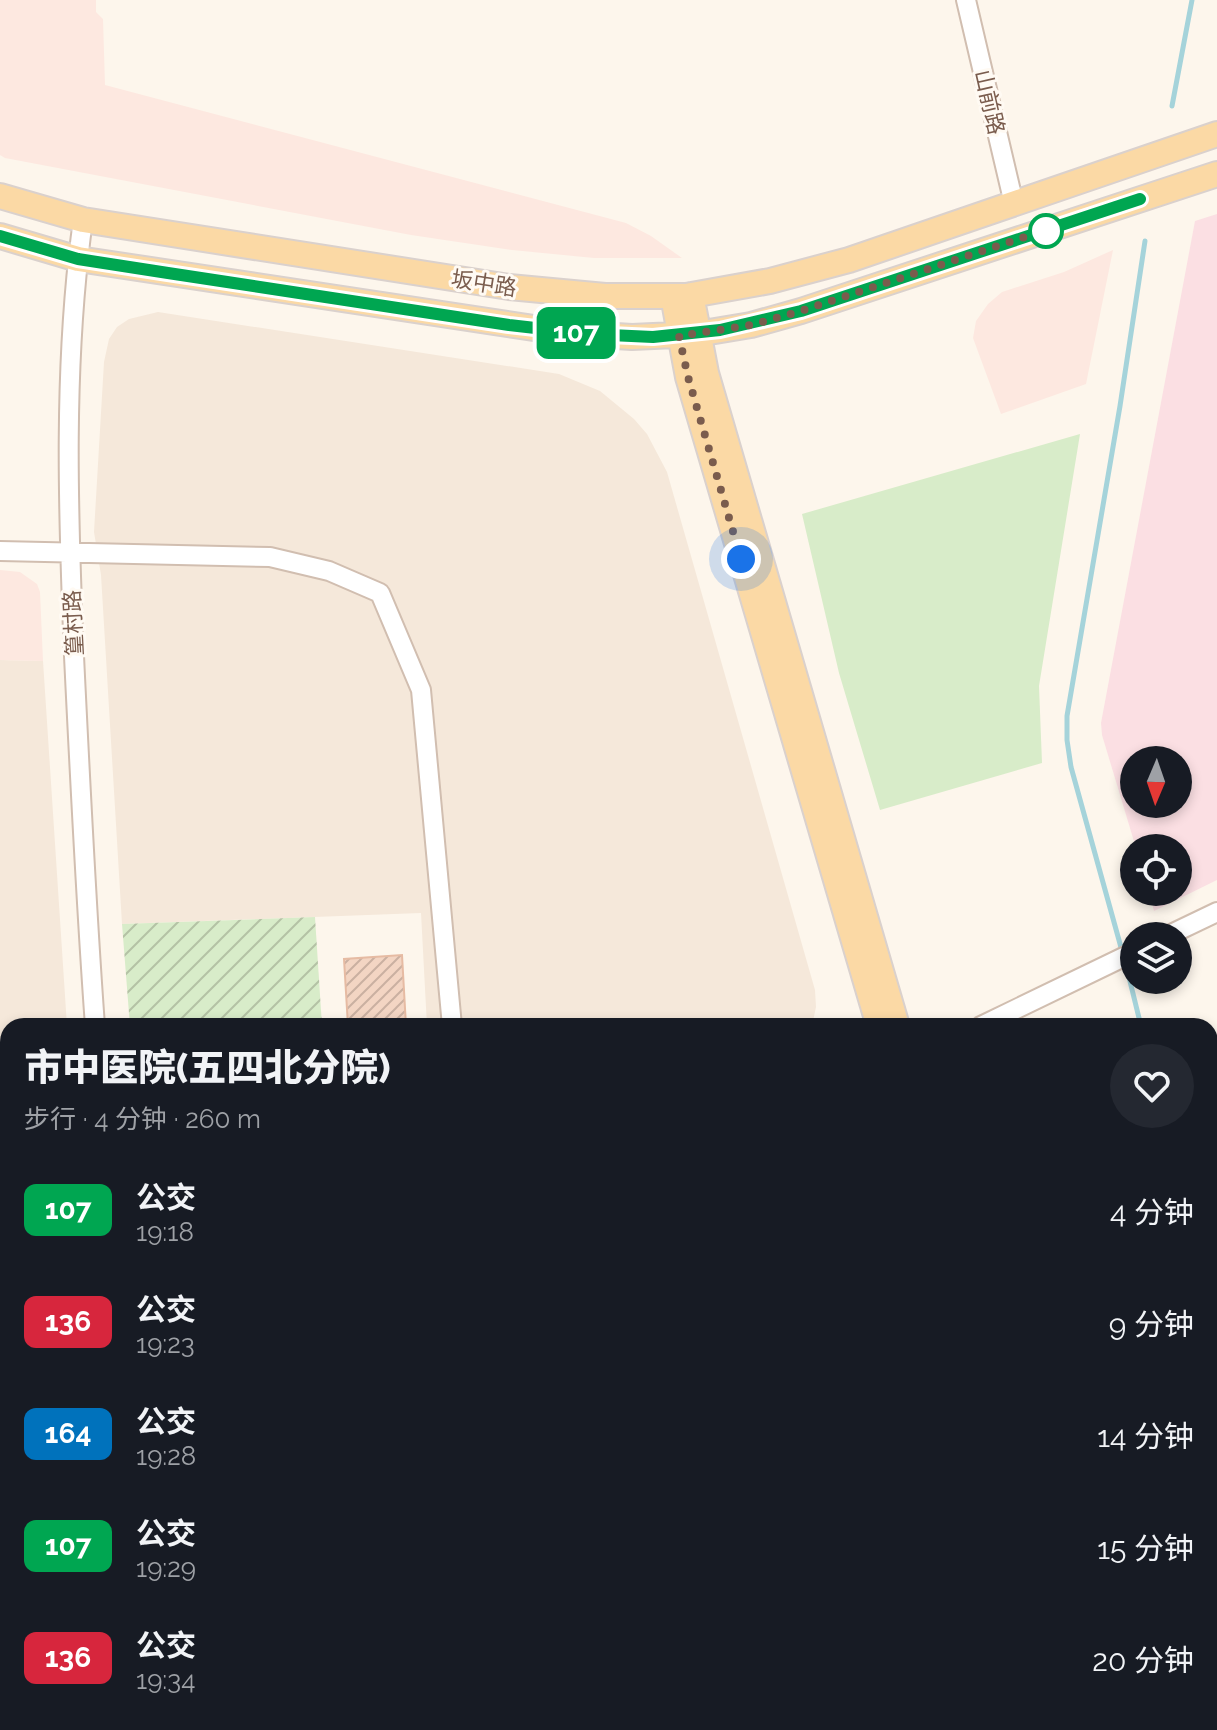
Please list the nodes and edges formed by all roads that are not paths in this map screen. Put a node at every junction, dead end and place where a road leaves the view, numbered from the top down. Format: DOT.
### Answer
graph roads {
  1 [pos="966,0"];
  2 [pos="1217,134"];
  3 [pos="1217,174"];
  4 [pos="0,196"];
  5 [pos="1014,204"];
  6 [pos="83,220"];
  7 [pos="0,236"];
  8 [pos="78,259"];
  9 [pos="682,296"];
  10 [pos="688,335"];
  11 [pos="0,551"];
  12 [pos="70,552"];
  13 [pos="1217,912"];
  14 [pos="1192,924"];
  15 [pos="1120,959"];
  16 [pos="94,1018"];
  17 [pos="451,1018"];
  18 [pos="877,1018"];
  19 [pos="895,1018"];
  20 [pos="998,1018"];
  1 -- 5 [label="street, 山前路"];
  2 -- 5 [label="main road, 坂中路"];
  3 -- 10 [label="main road, 坂中路"];
  4 -- 6 [label="main road, 坂中路"];
  5 -- 9 [label="main road, 坂中路"];
  6 -- 8 [label="street, 篁村路"];
  6 -- 9 [label="main road, 坂中路"];
  7 -- 8 [label="main road, 坂中路"];
  8 -- 10 [label="main road, 坂中路"];
  8 -- 12 [label="street, 篁村路"];
  9 -- 10 [label="main road"];
  10 -- 18 [label="main road"];
  10 -- 19 [label="main road"];
  11 -- 12 [label="street"];
  12 -- 16 [label="street, 篁村路"];
  12 -- 17 [label="street"];
  13 -- 14 [label="street"];
  15 -- 20 [label="street"];
}
